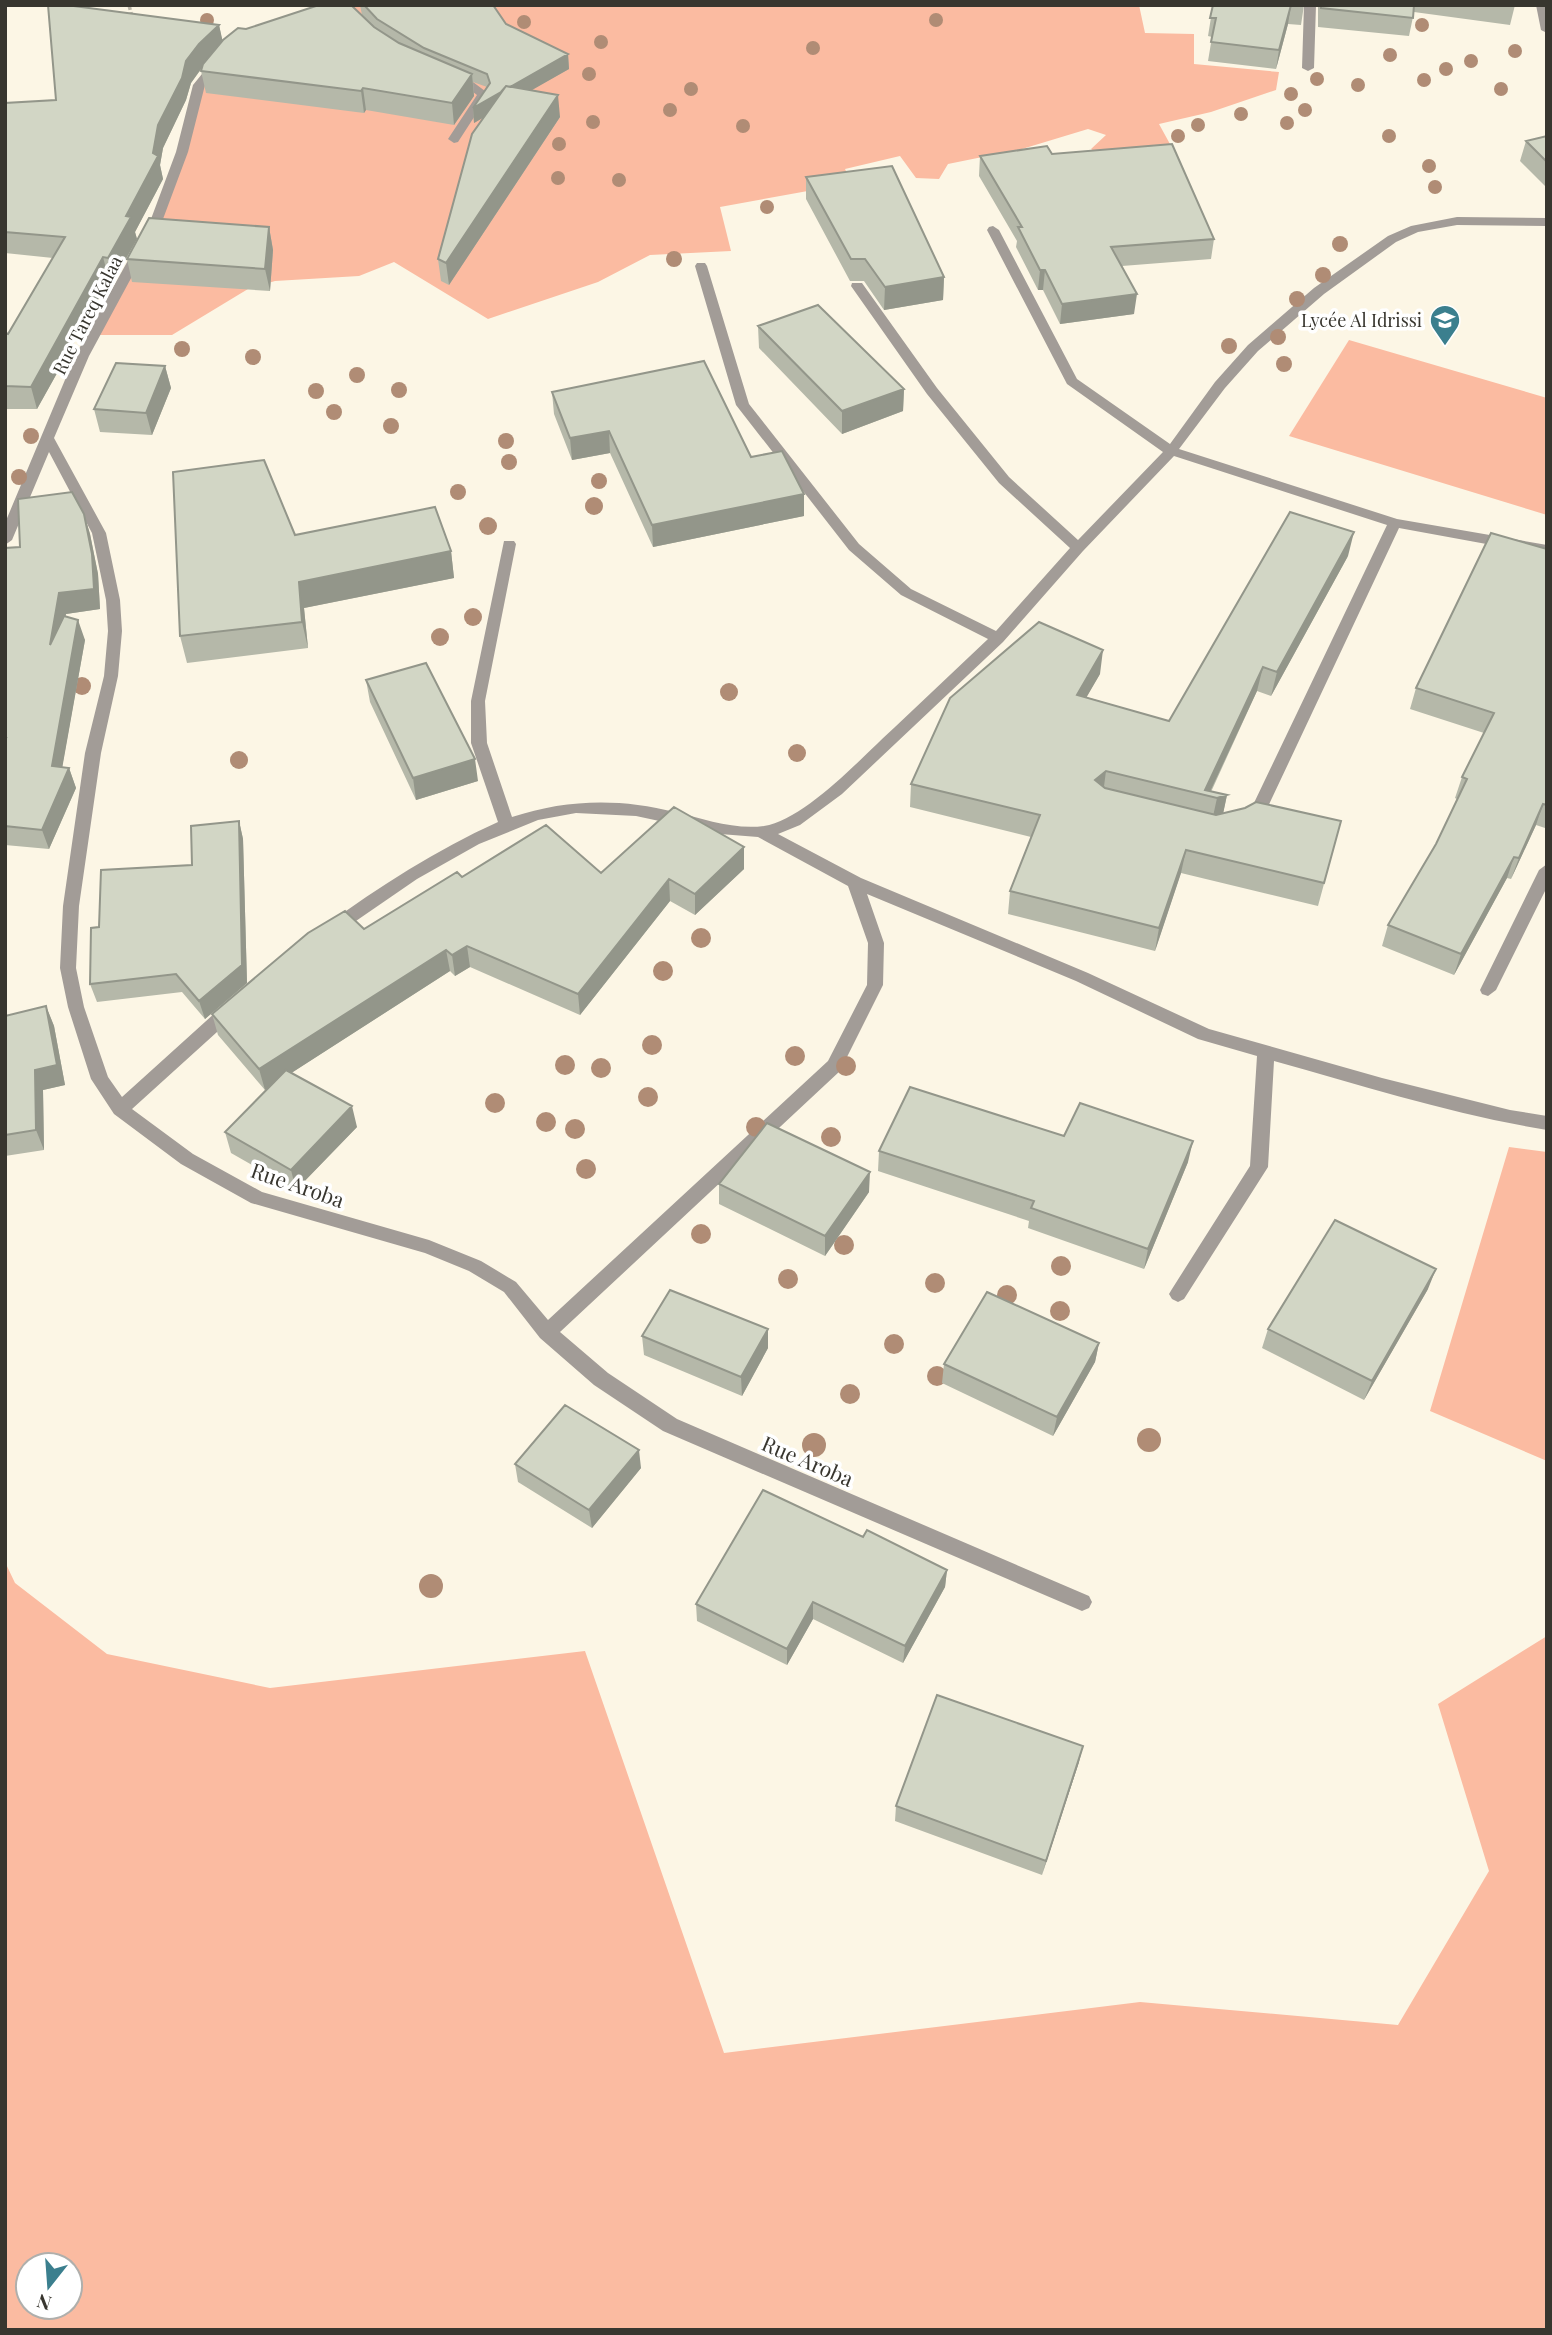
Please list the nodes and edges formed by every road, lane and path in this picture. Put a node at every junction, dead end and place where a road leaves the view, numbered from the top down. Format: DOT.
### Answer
graph roads {
  1 [pos="129,5"];
  2 [pos="1310,5"];
  3 [pos="1542,5"];
  4 [pos="134,28"];
  5 [pos="1547,30"];
  6 [pos="231,49"];
  7 [pos="1308,68"];
  8 [pos="441,75"];
  9 [pos="454,139"];
  10 [pos="1547,222"];
  11 [pos="993,230"];
  12 [pos="701,266"];
  13 [pos="857,286"];
  14 [pos="49,440"];
  15 [pos="1171,450"];
  16 [pos="1395,523"];
  17 [pos="5,540"];
  18 [pos="509,544"];
  19 [pos="1077,548"];
  20 [pos="1547,550"];
  21 [pos="998,638"];
  22 [pos="507,825"];
  23 [pos="1233,825"];
  24 [pos="761,832"];
  25 [pos="1547,870"];
  26 [pos="855,882"];
  27 [pos="322,937"];
  28 [pos="1488,990"];
  29 [pos="243,999"];
  30 [pos="1266,1050"];
  31 [pos="120,1109"];
  32 [pos="1547,1123"];
  33 [pos="1178,1294"];
  34 [pos="547,1332"];
  35 [pos="1082,1602"];
  1 -- 4 [label="path"];
  2 -- 7 [label="street"];
  3 -- 5 [label="street"];
  6 -- 14 [label="street, Rue Tareq Kalaa"];
  8 -- 9 [label="street"];
  10 -- 15 [label="street"];
  11 -- 15 [label="street"];
  12 -- 21 [label="street"];
  13 -- 19 [label="street"];
  14 -- 17 [label="street, Rue Tareq Kalaa"];
  14 -- 31 [label="street, Rue Aroba"];
  15 -- 16 [label="street"];
  15 -- 19 [label="street"];
  16 -- 20 [label="street"];
  16 -- 23 [label="street"];
  18 -- 22 [label="street"];
  19 -- 21 [label="street"];
  21 -- 24 [label="street"];
  22 -- 24 [label="street"];
  22 -- 27 [label="street"];
  24 -- 26 [label="street"];
  25 -- 28 [label="street"];
  26 -- 30 [label="street"];
  26 -- 34 [label="street"];
  29 -- 31 [label="street"];
  30 -- 32 [label="street"];
  30 -- 33 [label="street"];
  31 -- 34 [label="street, Rue Aroba"];
  34 -- 35 [label="street, Rue Aroba"];
}
